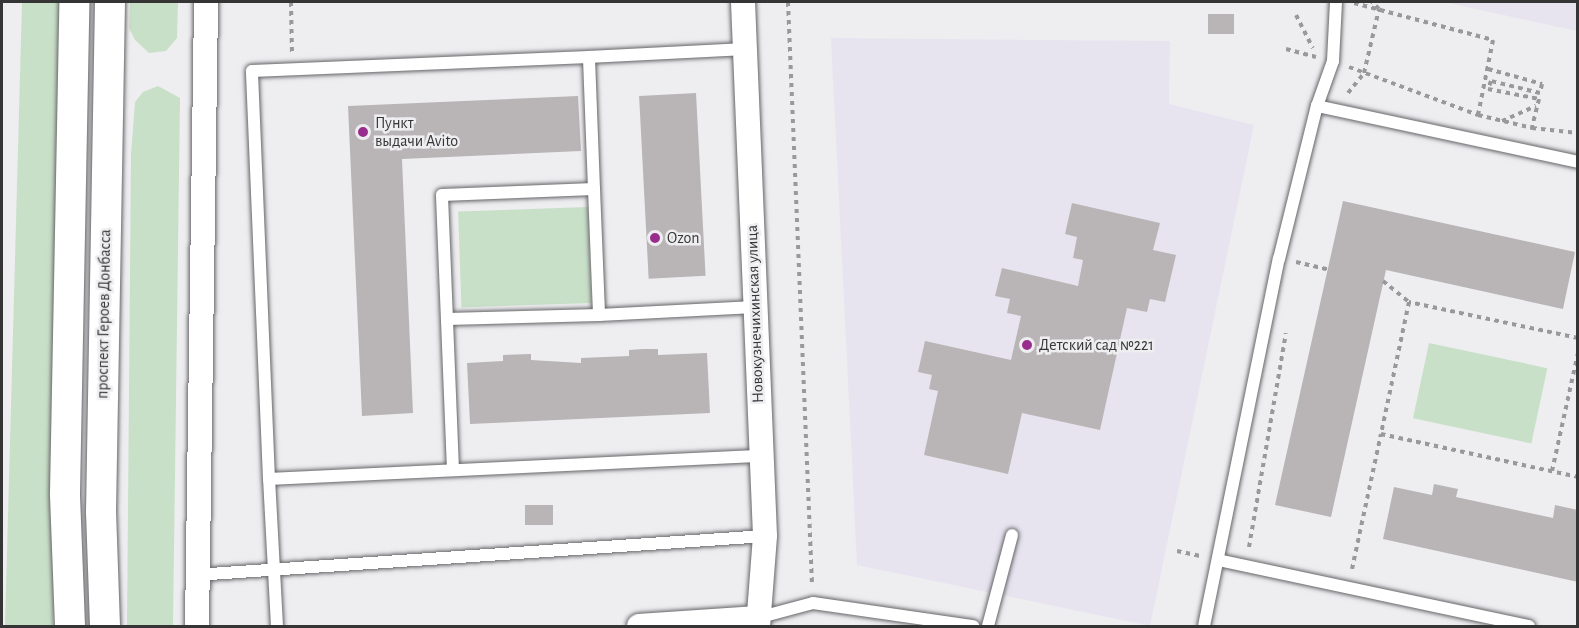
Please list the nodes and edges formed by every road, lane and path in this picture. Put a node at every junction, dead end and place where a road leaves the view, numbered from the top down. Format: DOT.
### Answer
graph roads {
  1 [pos="74,2"];
  2 [pos="110,2"];
  3 [pos="206,2"];
  4 [pos="291,2"];
  5 [pos="742,2"];
  6 [pos="788,2"];
  7 [pos="1336,2"];
  8 [pos="1347,2"];
  9 [pos="1372,2"];
  10 [pos="1379,9"];
  11 [pos="1296,15"];
  12 [pos="745,49"];
  13 [pos="1286,49"];
  14 [pos="589,57"];
  15 [pos="1318,57"];
  16 [pos="1333,61"];
  17 [pos="292,69"];
  18 [pos="1488,69"];
  19 [pos="1364,73"];
  20 [pos="1537,105"];
  21 [pos="1317,106"];
  22 [pos="1334,110"];
  23 [pos="1478,115"];
  24 [pos="1502,121"];
  25 [pos="1532,128"];
  26 [pos="1578,133"];
  27 [pos="1578,162"];
  28 [pos="594,189"];
  29 [pos="1301,252"];
  30 [pos="1279,259"];
  31 [pos="1298,263"];
  32 [pos="1327,269"];
  33 [pos="1296,275"];
  34 [pos="1383,281"];
  35 [pos="1409,302"];
  36 [pos="755,307"];
  37 [pos="599,315"];
  38 [pos="447,319"];
  39 [pos="1288,321"];
  40 [pos="1578,338"];
  41 [pos="1578,353"];
  42 [pos="1381,434"];
  43 [pos="761,456"];
  44 [pos="453,470"];
  45 [pos="1552,471"];
  46 [pos="1578,477"];
  47 [pos="269,479"];
  48 [pos="1011,534"];
  49 [pos="765,536"];
  50 [pos="1218,560"];
  51 [pos="1245,566"];
  52 [pos="274,568"];
  53 [pos="195,575"];
  54 [pos="1347,588"];
  55 [pos="813,603"];
  56 [pos="757,622"];
  57 [pos="70,627"];
  58 [pos="105,627"];
  59 [pos="197,627"];
  60 [pos="277,627"];
  61 [pos="639,627"];
  62 [pos="973,627"];
  63 [pos="988,627"];
  64 [pos="1204,627"];
  65 [pos="1528,627"];
  1 -- 57 [label="street"];
  2 -- 58 [label="street, проспект Героев Донбасса"];
  3 -- 53 [label="street"];
  4 -- 17 [label="path"];
  5 -- 12 [label="street, Новокузнечихинская улица"];
  6 -- 55 [label="path"];
  7 -- 16 [label="lane"];
  8 -- 10 [label="path"];
  9 -- 10 [label="path"];
  10 -- 18 [label="path"];
  10 -- 19 [label="path"];
  11 -- 15 [label="path"];
  12 -- 14 [label="lane"];
  12 -- 36 [label="street, Новокузнечихинская улица"];
  13 -- 15 [label="path"];
  14 -- 17 [label="lane"];
  14 -- 28 [label="lane"];
  15 -- 16 [label="path"];
  16 -- 19 [label="path"];
  16 -- 21 [label="lane"];
  17 -- 47 [label="lane"];
  18 -- 20 [label="path"];
  18 -- 23 [label="path"];
  19 -- 22 [label="path"];
  19 -- 23 [label="path"];
  20 -- 24 [label="path"];
  20 -- 25 [label="path"];
  21 -- 22 [label="lane"];
  21 -- 30 [label="lane"];
  22 -- 27 [label="lane"];
  23 -- 24 [label="path"];
  24 -- 25 [label="path"];
  25 -- 26 [label="path"];
  28 -- 37 [label="lane"];
  28 -- 38 [label="lane"];
  29 -- 31 [label="path"];
  30 -- 31 [label="path"];
  30 -- 50 [label="lane"];
  31 -- 32 [label="path"];
  31 -- 33 [label="path"];
  34 -- 35 [label="path"];
  35 -- 40 [label="path"];
  35 -- 42 [label="path"];
  36 -- 37 [label="lane"];
  36 -- 43 [label="street, Новокузнечихинская улица"];
  37 -- 38 [label="lane"];
  38 -- 44 [label="lane"];
  39 -- 51 [label="path"];
  41 -- 45 [label="path"];
  42 -- 45 [label="path"];
  42 -- 54 [label="path"];
  43 -- 44 [label="lane"];
  43 -- 49 [label="street, Новокузнечихинская улица"];
  44 -- 47 [label="lane"];
  45 -- 46 [label="path"];
  47 -- 52 [label="lane"];
  48 -- 63 [label="lane"];
  49 -- 52 [label="lane"];
  49 -- 56 [label="street, Новокузнечихинская улица"];
  50 -- 51 [label="lane"];
  50 -- 64 [label="lane"];
  51 -- 54 [label="lane"];
  52 -- 53 [label="lane"];
  52 -- 60 [label="lane"];
  53 -- 59 [label="street"];
  54 -- 65 [label="lane"];
  55 -- 56 [label="lane"];
  55 -- 62 [label="lane"];
  56 -- 61 [label="street"];
}
